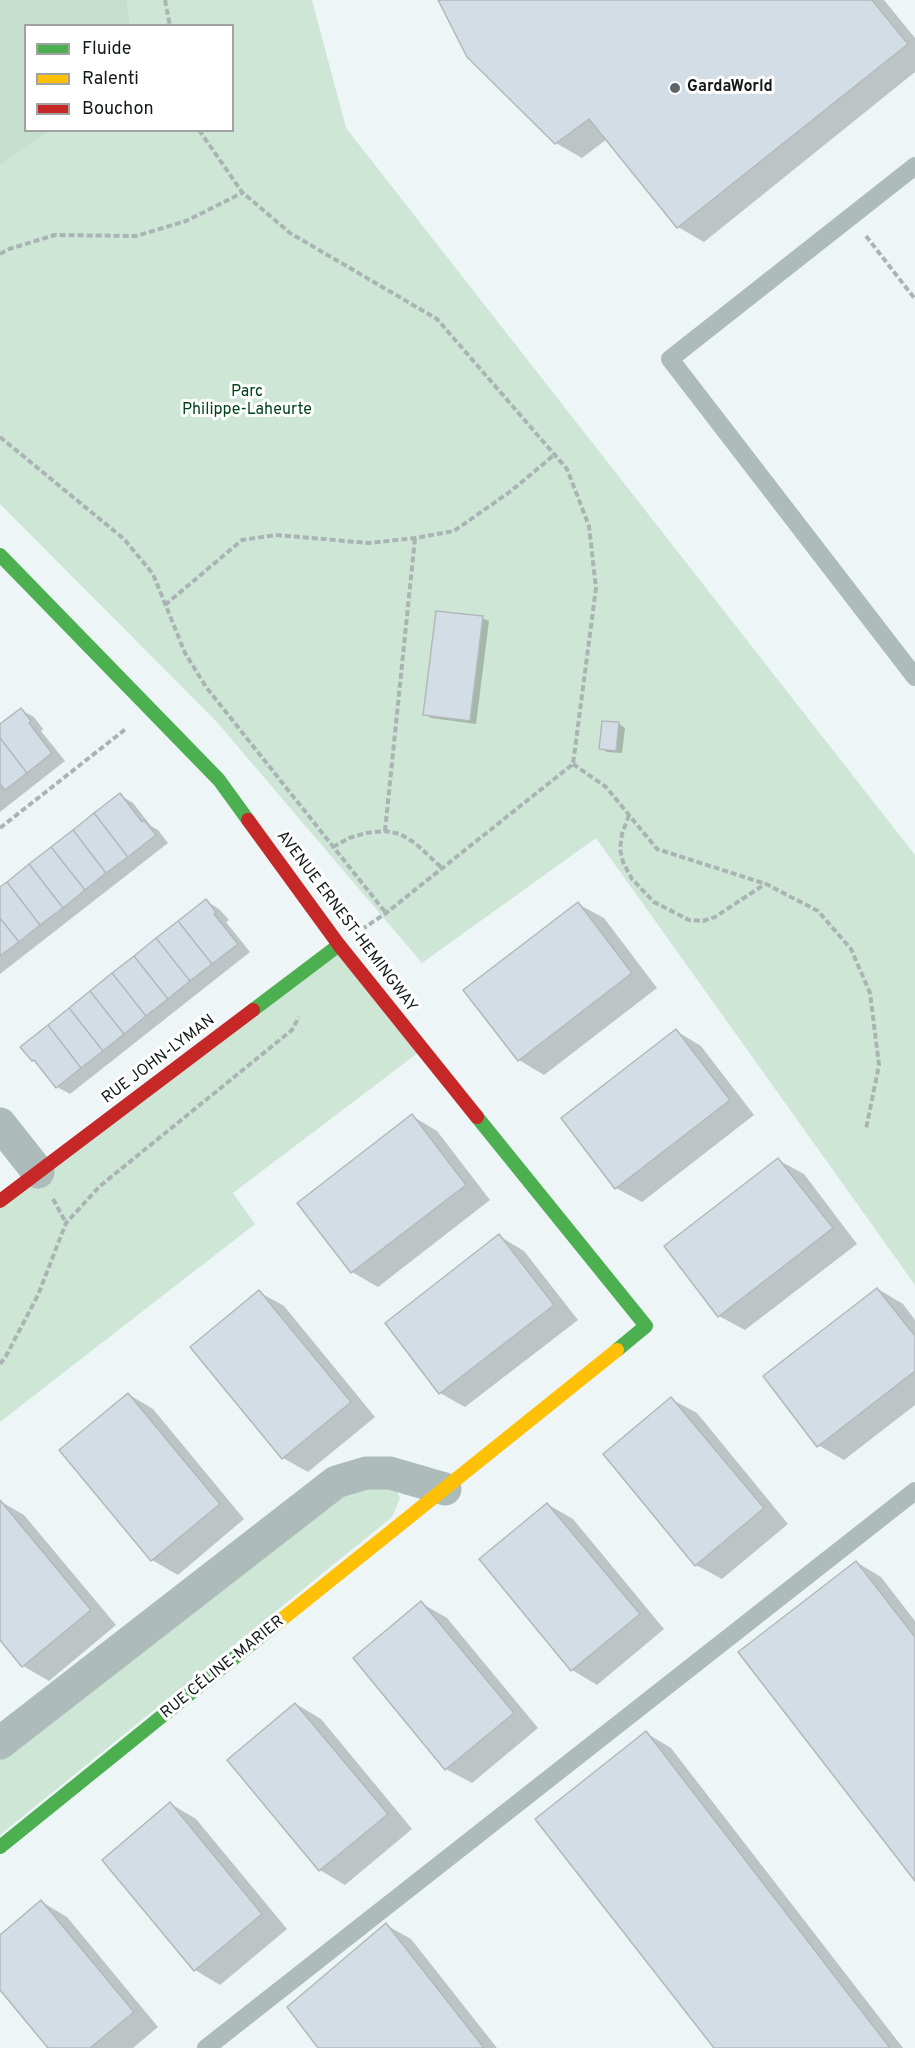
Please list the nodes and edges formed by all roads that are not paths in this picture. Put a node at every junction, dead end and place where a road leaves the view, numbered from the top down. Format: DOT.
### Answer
graph roads {
  1 [pos="915,166"];
  2 [pos="0,555"];
  3 [pos="915,677"];
  4 [pos="339,945"];
  5 [pos="0,1124"];
  6 [pos="38,1172"];
  7 [pos="0,1201"];
  8 [pos="646,1326"];
  9 [pos="445,1489"];
  10 [pos="915,1491"];
  11 [pos="0,1743"];
  12 [pos="0,1847"];
  13 [pos="206,2048"];
  1 -- 3 [label="lane"];
  2 -- 4 [label="street, AVENUE ERNEST-HEMINGWAY"];
  4 -- 6 [label="street, RUE JOHN-LYMAN"];
  4 -- 8 [label="street, AVENUE ERNEST-HEMINGWAY"];
  5 -- 6 [label="street"];
  6 -- 7 [label="street, RUE JOHN-LYMAN"];
  8 -- 9 [label="street, RUE CÉLINE-MARIER"];
  9 -- 11 [label="street"];
  9 -- 12 [label="street, RUE CÉLINE-MARIER"];
  10 -- 13 [label="lane"];
}
